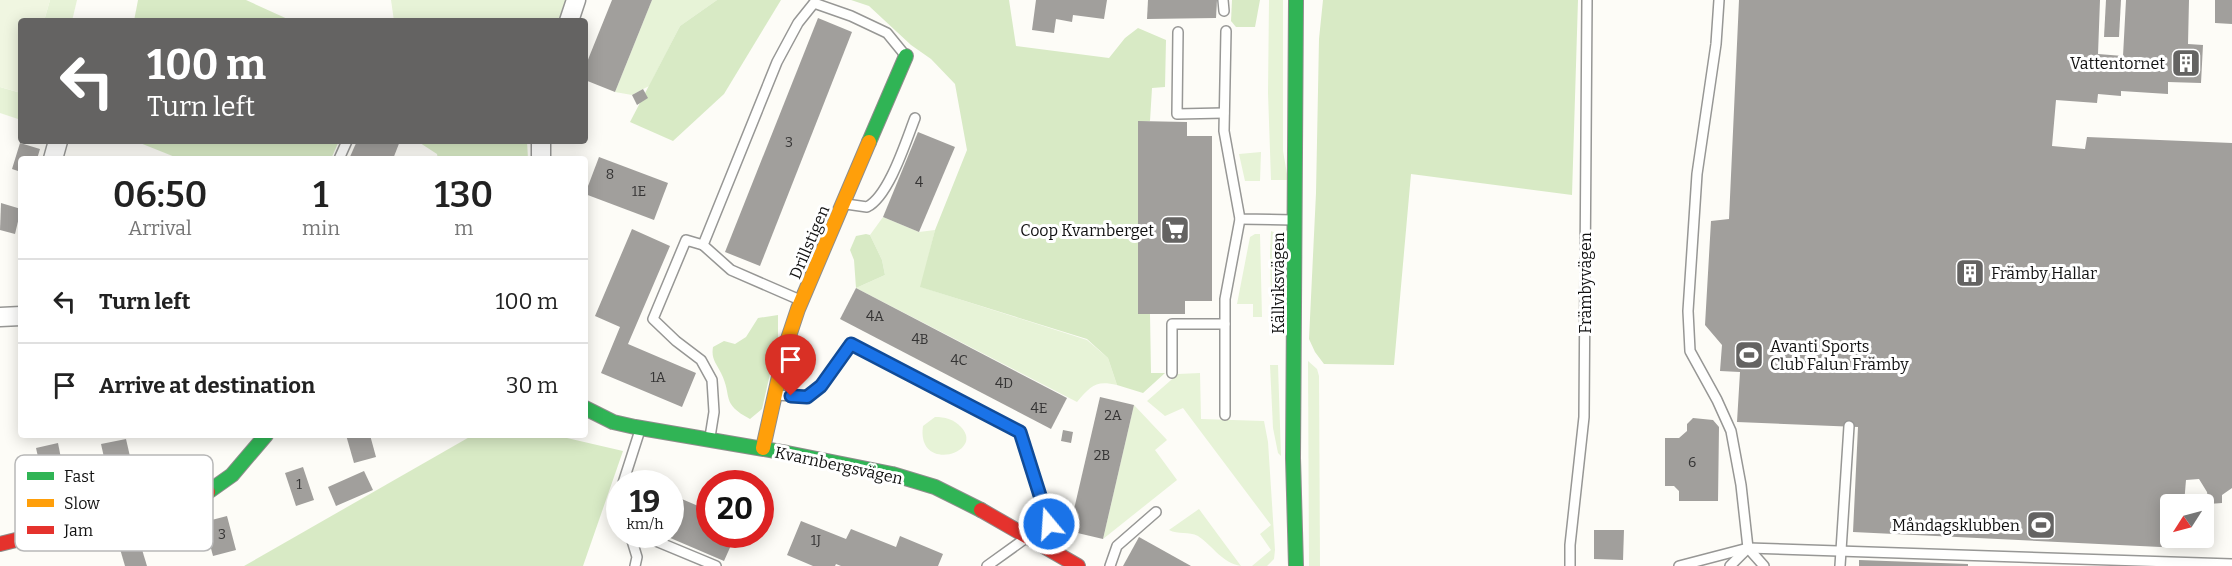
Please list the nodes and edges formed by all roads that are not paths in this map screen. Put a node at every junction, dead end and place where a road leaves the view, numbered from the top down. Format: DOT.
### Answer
graph roads {
  1 [pos="576,0"];
  2 [pos="1223,0"];
  3 [pos="1296,0"];
  4 [pos="1587,0"];
  5 [pos="1719,0"];
  6 [pos="1224,11"];
  7 [pos="570,18"];
  8 [pos="1226,31"];
  9 [pos="1178,32"];
  10 [pos="906,56"];
  11 [pos="1224,114"];
  12 [pos="915,118"];
  13 [pos="843,204"];
  14 [pos="1240,219"];
  15 [pos="1294,220"];
  16 [pos="703,245"];
  17 [pos="802,301"];
  18 [pos="18,316"];
  19 [pos="0,317"];
  20 [pos="1225,324"];
  21 [pos="1172,373"];
  22 [pos="775,395"];
  23 [pos="588,410"];
  24 [pos="1225,415"];
  25 [pos="1849,426"];
  26 [pos="640,428"];
  27 [pos="263,438"];
  28 [pos="710,439"];
  29 [pos="763,448"];
  30 [pos="627,470"];
  31 [pos="213,489"];
  32 [pos="1156,512"];
  33 [pos="1028,536"];
  34 [pos="15,540"];
  35 [pos="0,544"];
  36 [pos="634,548"];
  37 [pos="673,548"];
  38 [pos="1748,548"];
  39 [pos="1841,550"];
  40 [pos="1059,559"];
  41 [pos="2232,564"];
  42 [pos="635,566"];
  43 [pos="716,566"];
  44 [pos="987,566"];
  45 [pos="1078,566"];
  46 [pos="1110,566"];
  47 [pos="1296,566"];
  48 [pos="1570,566"];
  49 [pos="1679,566"];
  50 [pos="1730,566"];
  51 [pos="1764,566"];
  52 [pos="1840,566"];
  1 -- 7 [label="street"];
  2 -- 6 [label="lane"];
  3 -- 15 [label="street, Källviksvägen"];
  4 -- 48 [label="lane, Främbyvägen"];
  5 -- 38 [label="lane"];
  8 -- 11 [label="lane"];
  9 -- 11 [label="lane"];
  10 -- 13 [label="street, Drillstigen"];
  10 -- 16 [label="lane"];
  11 -- 14 [label="lane"];
  12 -- 13 [label="lane"];
  13 -- 17 [label="street, Drillstigen"];
  14 -- 15 [label="lane"];
  14 -- 20 [label="lane"];
  15 -- 47 [label="street, Källviksvägen"];
  16 -- 17 [label="lane"];
  16 -- 28 [label="lane"];
  17 -- 22 [label="street, Drillstigen"];
  18 -- 19 [label="street"];
  20 -- 21 [label="lane"];
  20 -- 24 [label="lane"];
  22 -- 29 [label="street, Drillstigen"];
  22 -- 40 [label="lane"];
  23 -- 26 [label="street, Kvarnbergsvägen"];
  25 -- 39 [label="lane"];
  26 -- 28 [label="street, Kvarnbergsvägen"];
  26 -- 30 [label="lane"];
  27 -- 31 [label="street"];
  28 -- 29 [label="street, Kvarnbergsvägen"];
  29 -- 33 [label="street, Kvarnbergsvägen"];
  32 -- 46 [label="lane"];
  33 -- 40 [label="street, Kvarnbergsvägen"];
  33 -- 44 [label="lane"];
  34 -- 35 [label="street"];
  36 -- 42 [label="lane"];
  37 -- 43 [label="lane"];
  38 -- 39 [label="lane"];
  38 -- 49 [label="lane"];
  38 -- 50 [label="lane"];
  38 -- 51 [label="lane"];
  39 -- 41 [label="lane"];
  39 -- 52 [label="lane"];
  40 -- 45 [label="street, Kvarnbergsvägen"];
}
